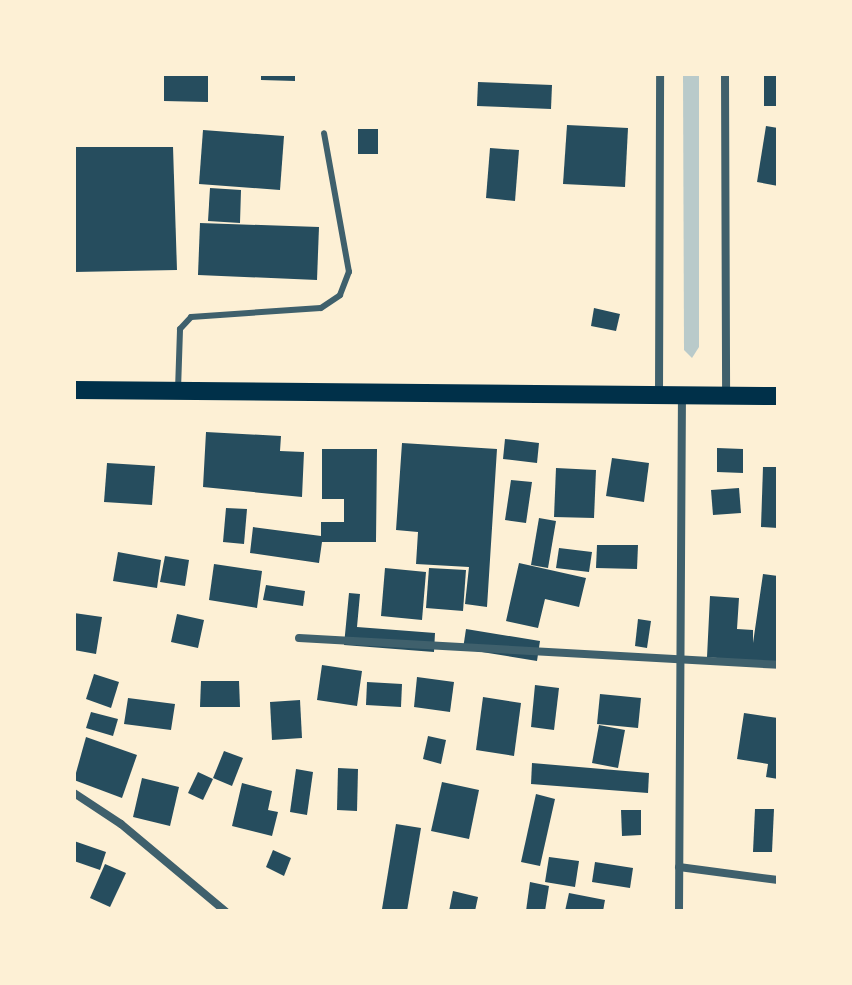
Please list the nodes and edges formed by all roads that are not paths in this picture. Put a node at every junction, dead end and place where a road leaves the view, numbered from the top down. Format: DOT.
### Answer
graph roads {
  1 [pos="660,74"];
  2 [pos="725,74"];
  3 [pos="324,133"];
  4 [pos="74,390"];
  5 [pos="178,391"];
  6 [pos="659,395"];
  7 [pos="682,396"];
  8 [pos="726,396"];
  9 [pos="778,396"];
  10 [pos="299,638"];
  11 [pos="679,657"];
  12 [pos="778,665"];
  13 [pos="74,793"];
  14 [pos="679,867"];
  15 [pos="778,880"];
  16 [pos="225,911"];
  17 [pos="679,911"];
  1 -- 6 [label="street"];
  2 -- 8 [label="street"];
  3 -- 5 [label="lane"];
  4 -- 5 [label="main road"];
  5 -- 6 [label="main road"];
  6 -- 7 [label="main road"];
  7 -- 8 [label="main road"];
  7 -- 11 [label="street"];
  8 -- 9 [label="main road"];
  10 -- 11 [label="street"];
  11 -- 12 [label="street"];
  11 -- 14 [label="street"];
  13 -- 16 [label="street"];
  14 -- 15 [label="street"];
  14 -- 17 [label="street"];
}
